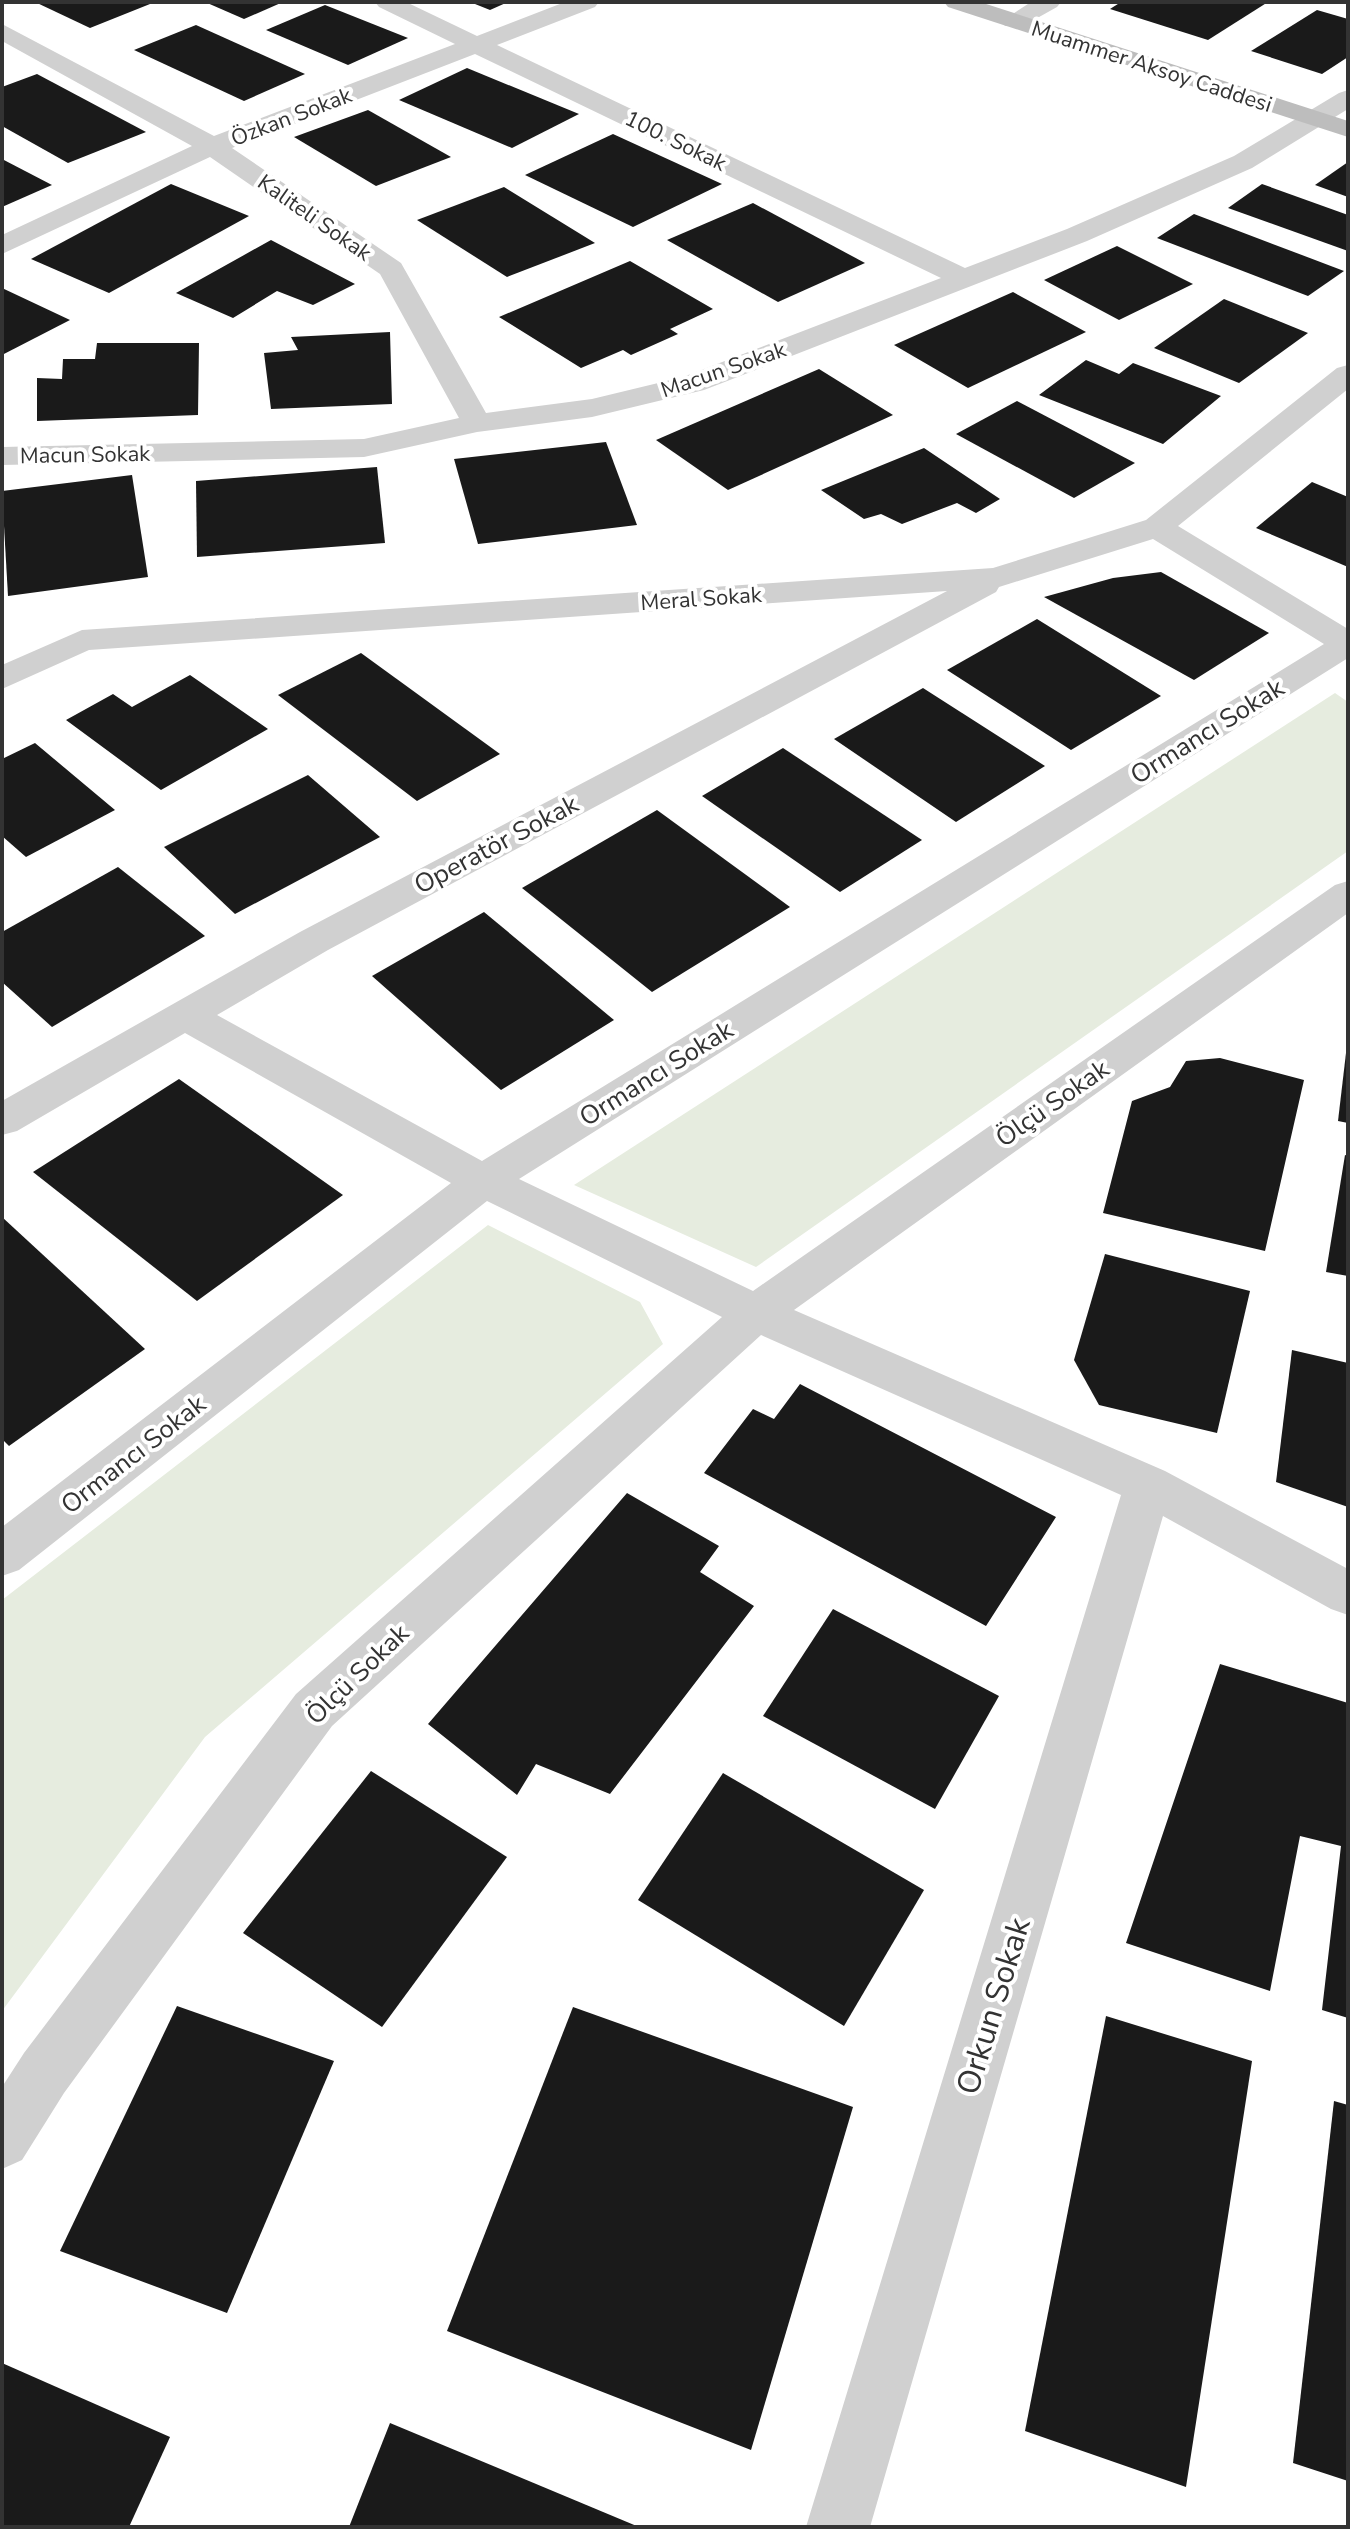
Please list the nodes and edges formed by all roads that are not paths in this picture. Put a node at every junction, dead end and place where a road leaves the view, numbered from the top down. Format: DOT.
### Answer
graph roads {
  1 [pos="387,2"];
  2 [pos="587,2"];
  3 [pos="956,2"];
  4 [pos="1049,2"];
  5 [pos="1014,21"];
  6 [pos="2,31"];
  7 [pos="478,44"];
  8 [pos="39,52"];
  9 [pos="2,63"];
  10 [pos="1348,98"];
  11 [pos="1318,119"];
  12 [pos="1348,129"];
  13 [pos="212,146"];
  14 [pos="2,246"];
  15 [pos="965,279"];
  16 [pos="1348,374"];
  17 [pos="477,423"];
  18 [pos="2,456"];
  19 [pos="1157,527"];
  20 [pos="996,578"];
  21 [pos="1348,644"];
  22 [pos="2,678"];
  23 [pos="1348,894"];
  24 [pos="187,1016"];
  25 [pos="2,1120"];
  26 [pos="483,1181"];
  27 [pos="756,1313"];
  28 [pos="1148,1485"];
  29 [pos="2,1555"];
  30 [pos="1348,1594"];
  31 [pos="2,2140"];
  32 [pos="838,2527"];
  1 -- 7 [label="street, 100. Sokak"];
  2 -- 7 [label="street, Özkan Sokak"];
  3 -- 5 [label="main road, Muammer Aksoy Caddesi"];
  4 -- 5 [label="street"];
  5 -- 11 [label="main road, Muammer Aksoy Caddesi"];
  6 -- 8 [label="street, Kaliteli Sokak"];
  7 -- 13 [label="street, Özkan Sokak"];
  7 -- 15 [label="street, 100. Sokak"];
  8 -- 9 [label="street"];
  8 -- 13 [label="street, Kaliteli Sokak"];
  10 -- 11 [label="street, Macun Sokak"];
  11 -- 12 [label="main road, Muammer Aksoy Caddesi"];
  11 -- 15 [label="street, Macun Sokak"];
  13 -- 14 [label="street, Özkan Sokak"];
  13 -- 17 [label="street, Kaliteli Sokak"];
  15 -- 17 [label="street, Macun Sokak"];
  16 -- 19 [label="street, Meral Sokak"];
  17 -- 18 [label="street, Macun Sokak"];
  19 -- 20 [label="street, Meral Sokak"];
  19 -- 21 [label="street"];
  20 -- 22 [label="street, Meral Sokak"];
  20 -- 24 [label="street, Operatör Sokak"];
  21 -- 26 [label="street, Ormancı Sokak"];
  23 -- 27 [label="street, Ölçü Sokak"];
  24 -- 25 [label="street, Operatör Sokak"];
  24 -- 26 [label="street"];
  26 -- 27 [label="street"];
  26 -- 29 [label="street, Ormancı Sokak"];
  27 -- 28 [label="street"];
  27 -- 31 [label="street, Ölçü Sokak"];
  28 -- 30 [label="street"];
  28 -- 32 [label="street, Orkun Sokak"];
}
